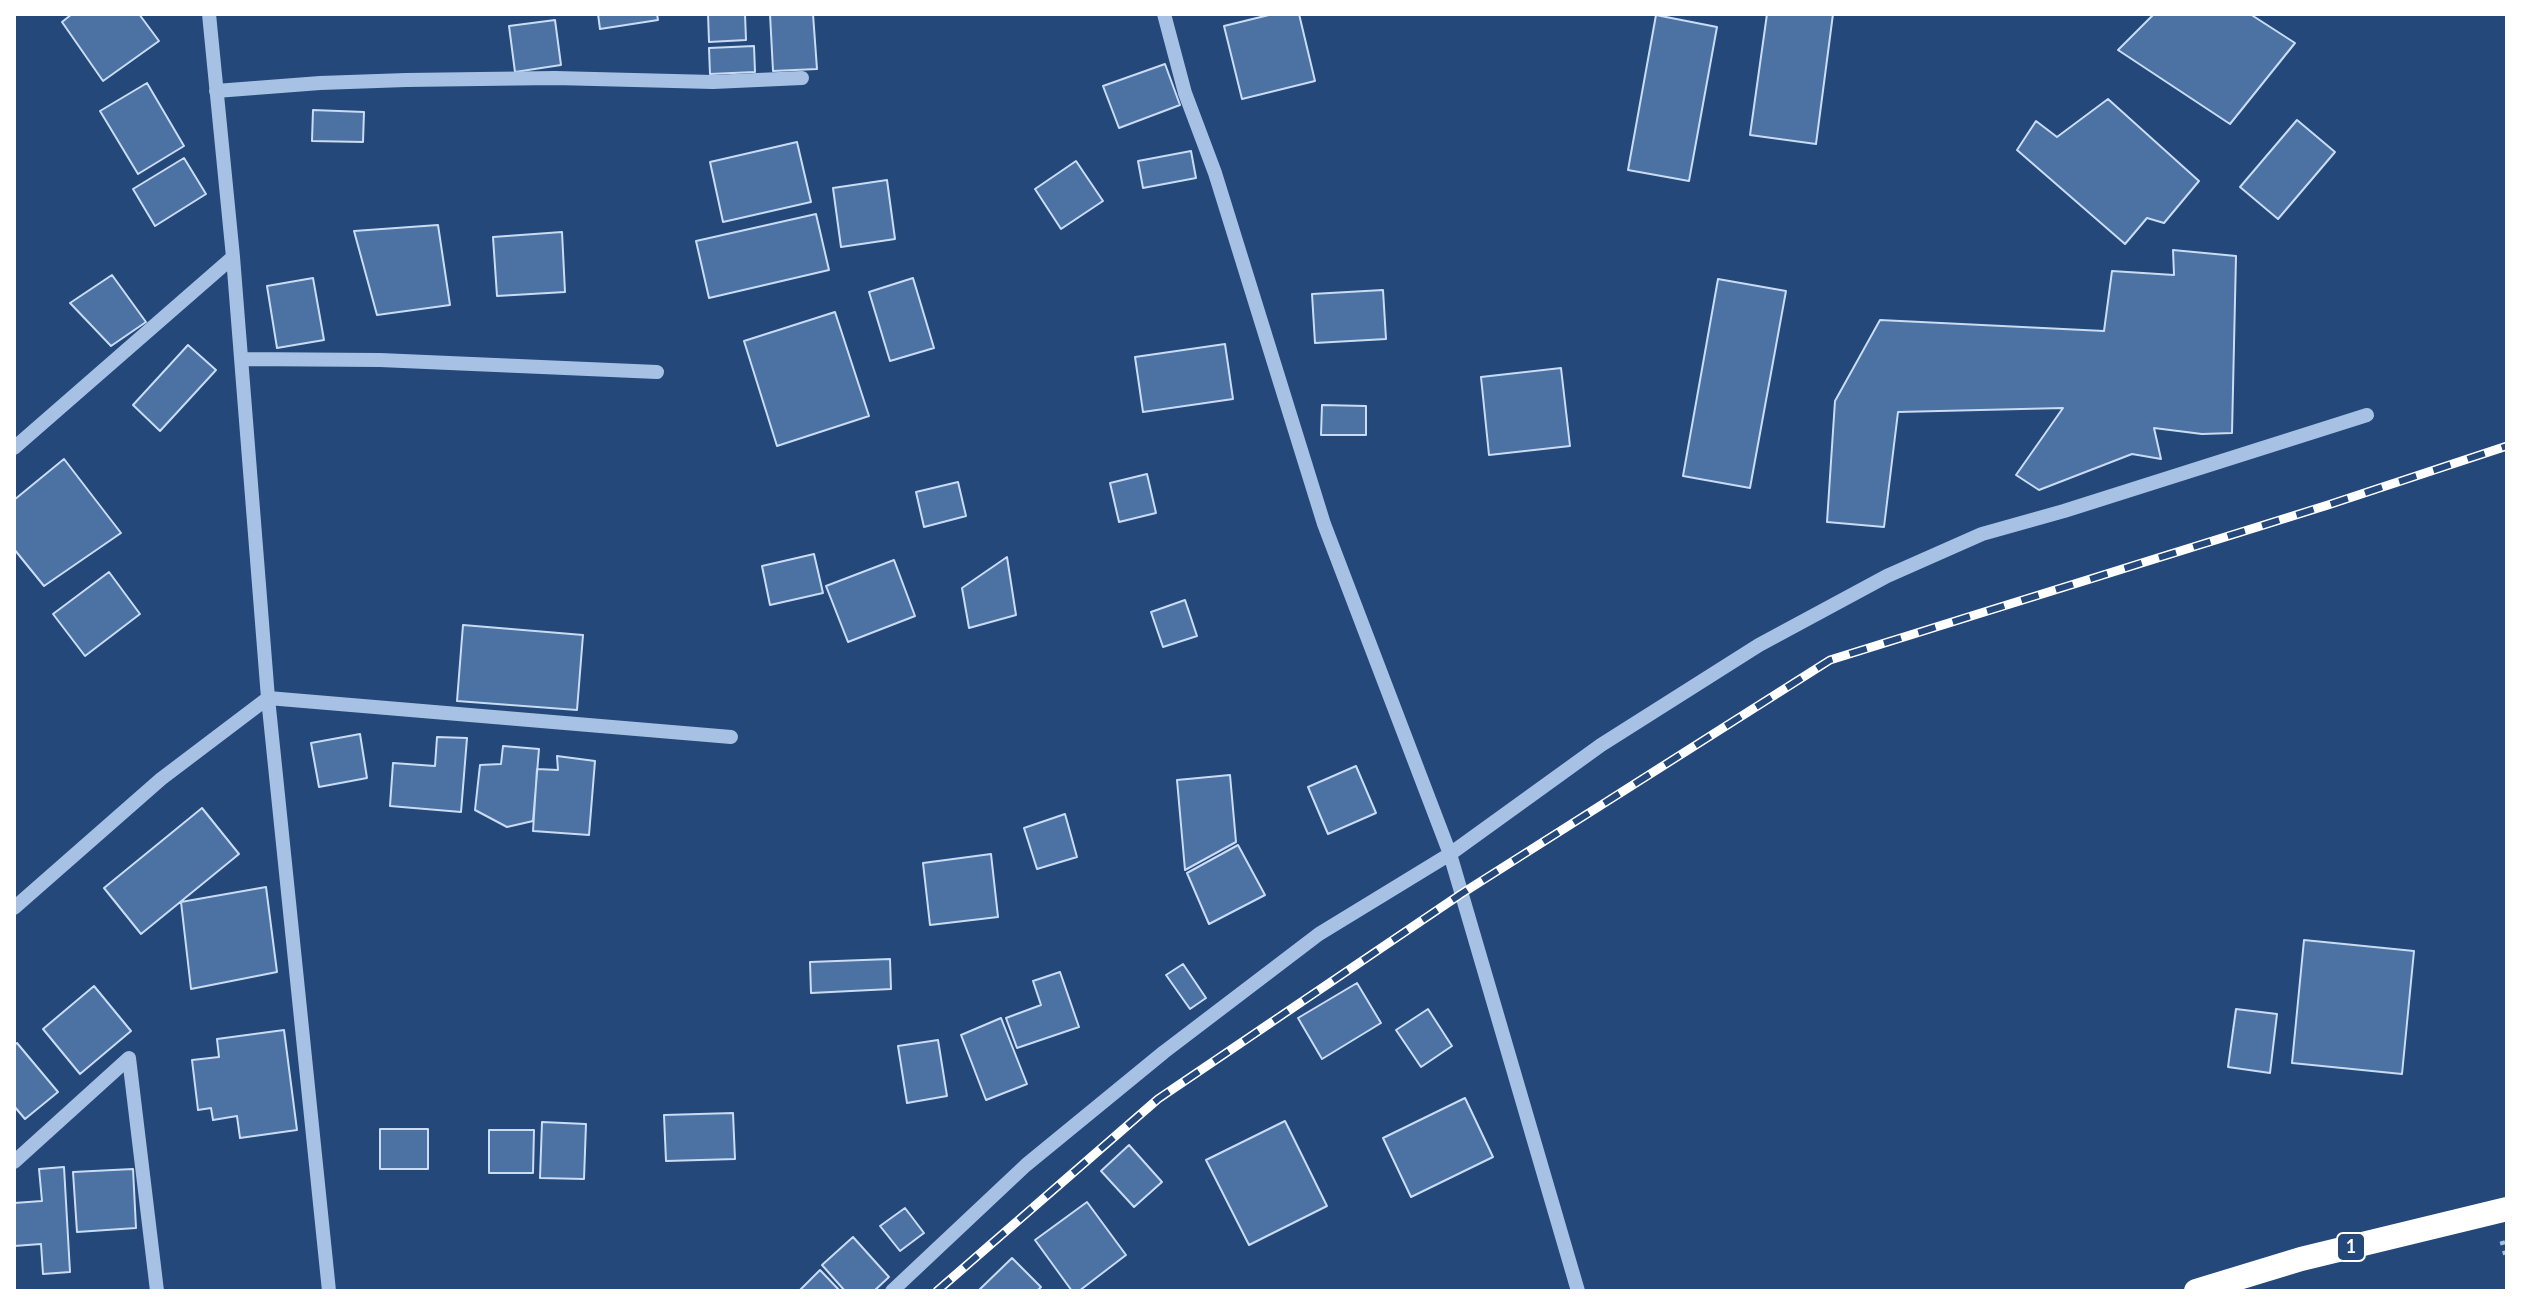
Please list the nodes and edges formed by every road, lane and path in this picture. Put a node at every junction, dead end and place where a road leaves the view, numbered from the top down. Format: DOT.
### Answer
graph roads {
  1 [pos="209,14"];
  2 [pos="1164,14"];
  3 [pos="802,78"];
  4 [pos="216,91"];
  5 [pos="233,257"];
  6 [pos="241,359"];
  7 [pos="657,372"];
  8 [pos="2367,415"];
  9 [pos="14,448"];
  10 [pos="268,698"];
  11 [pos="731,737"];
  12 [pos="1450,854"];
  13 [pos="14,908"];
  14 [pos="14,1162"];
  15 [pos="2507,1209"];
  16 [pos="157,1291"];
  17 [pos="329,1291"];
  18 [pos="892,1291"];
  19 [pos="1578,1291"];
  20 [pos="2196,1291"];
  1 -- 4 [label="street"];
  2 -- 12 [label="street"];
  3 -- 4 [label="street"];
  4 -- 5 [label="street"];
  5 -- 6 [label="street"];
  5 -- 9 [label="street"];
  6 -- 7 [label="street"];
  6 -- 10 [label="street"];
  8 -- 12 [label="street"];
  10 -- 11 [label="street"];
  10 -- 13 [label="street"];
  10 -- 17 [label="street"];
  12 -- 18 [label="street"];
  12 -- 19 [label="street"];
  14 -- 16 [label="street"];
  15 -- 20 [label="highway, 1"];
}
